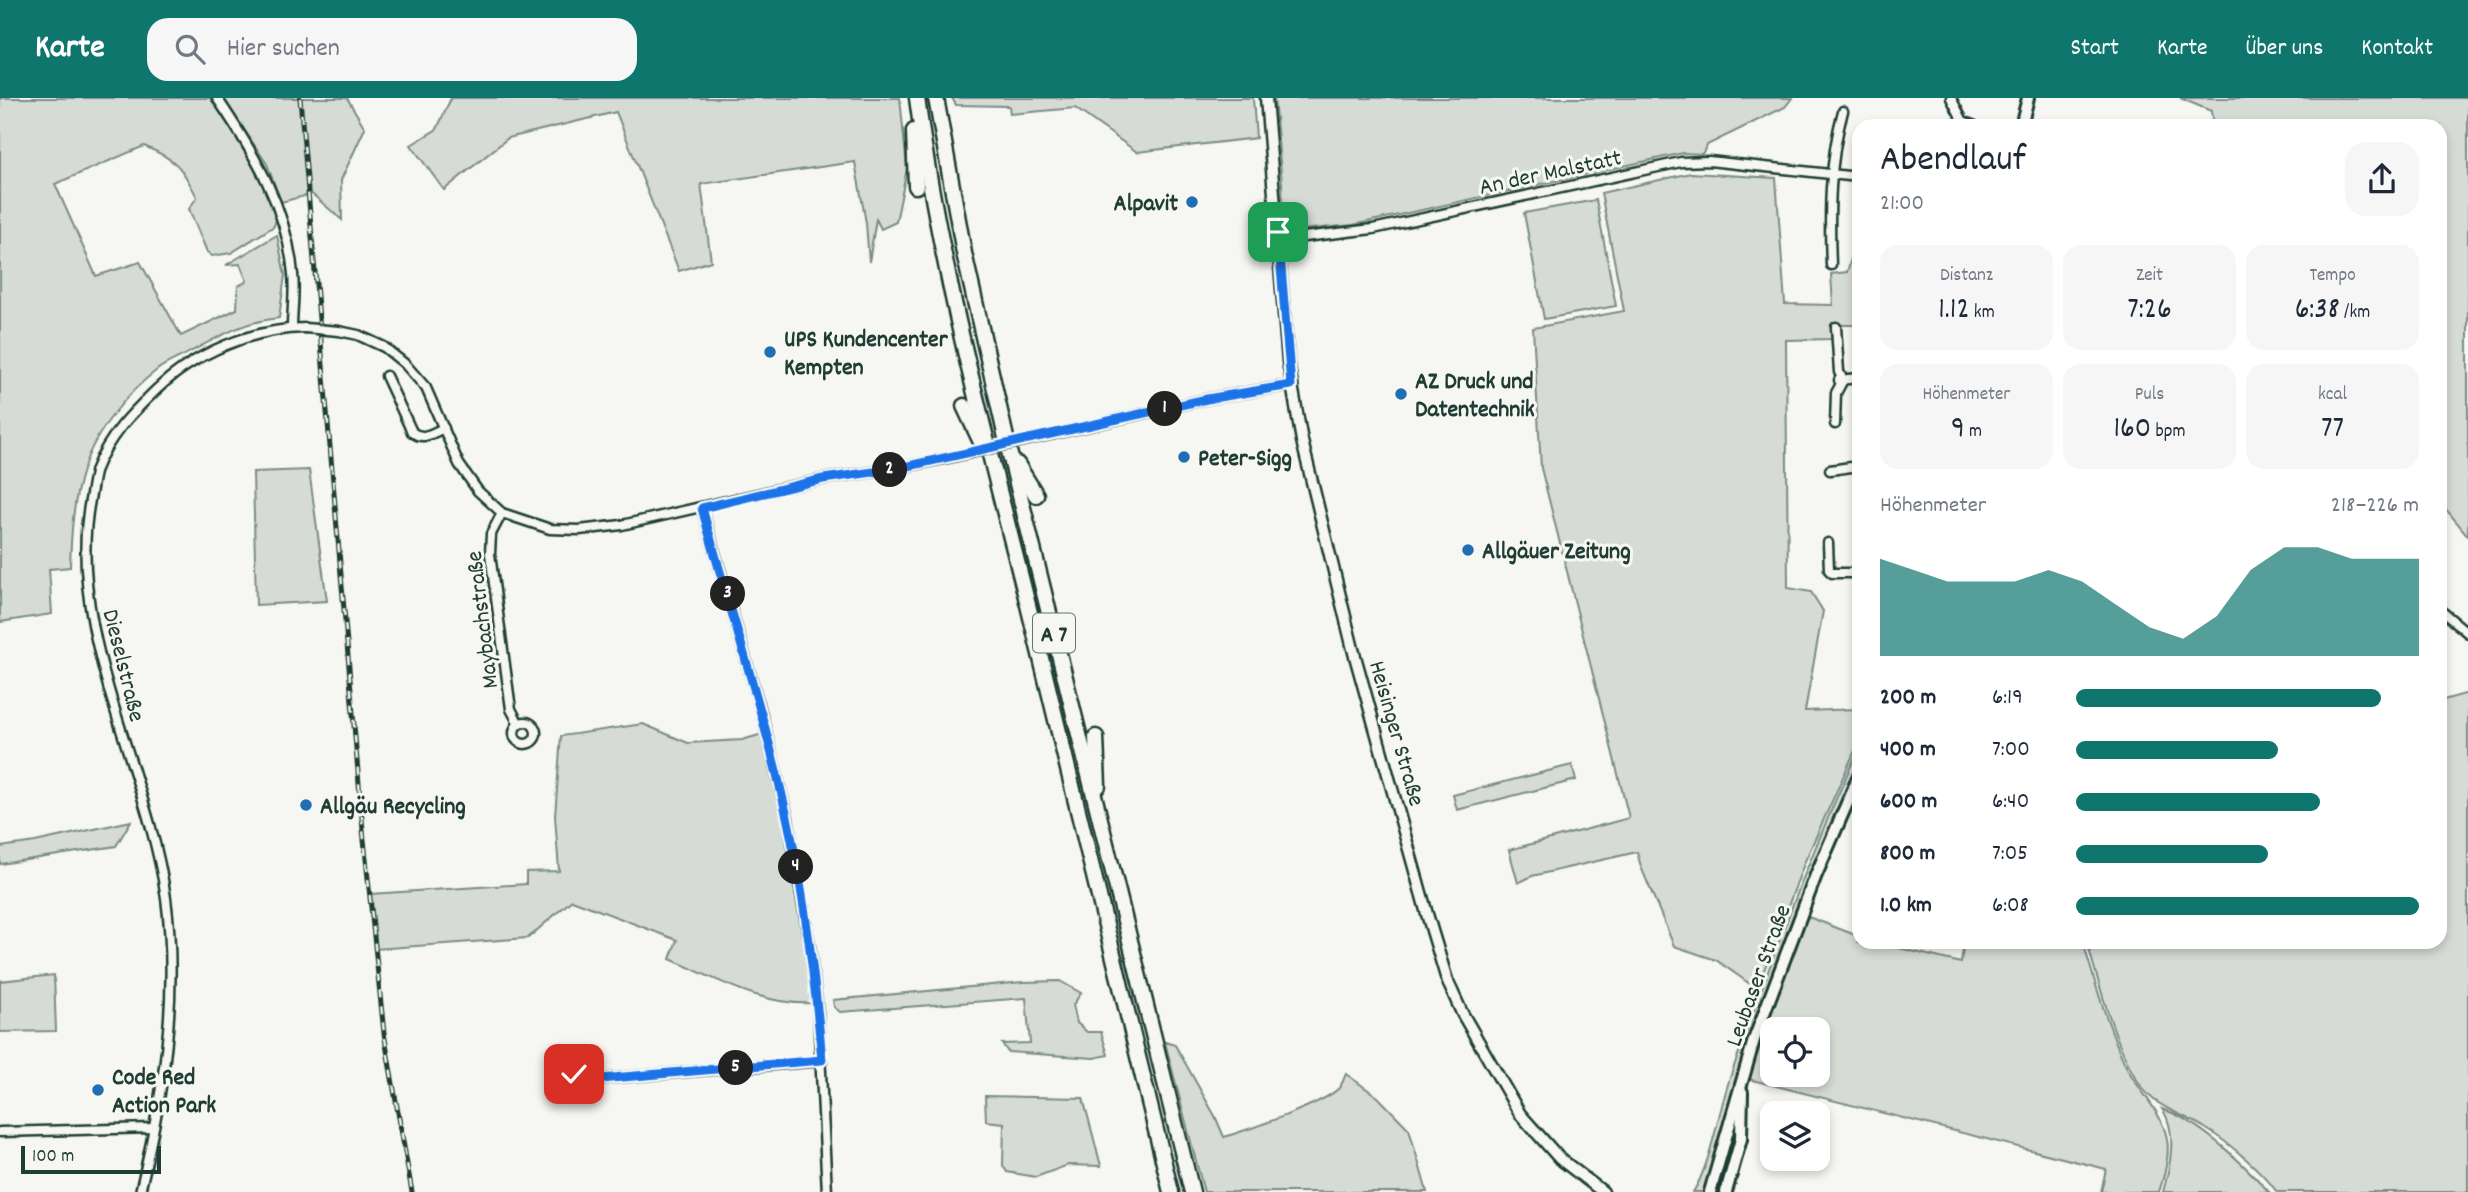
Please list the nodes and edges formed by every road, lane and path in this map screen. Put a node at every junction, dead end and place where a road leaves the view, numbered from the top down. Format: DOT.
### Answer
graph roads {
  1 [pos="217,98"];
  2 [pos="936,98"];
  3 [pos="1266,98"];
  4 [pos="1951,98"];
  5 [pos="2028,98"];
  6 [pos="918,104"];
  7 [pos="1843,111"];
  8 [pos="1962,119"];
  9 [pos="2023,119"];
  10 [pos="1831,176"];
  11 [pos="1852,177"];
  12 [pos="916,186"];
  13 [pos="1278,236"];
  14 [pos="1831,265"];
  15 [pos="1836,327"];
  16 [pos="292,328"];
  17 [pos="386,376"];
  18 [pos="1852,379"];
  19 [pos="1841,380"];
  20 [pos="1291,385"];
  21 [pos="964,406"];
  22 [pos="1835,424"];
  23 [pos="444,428"];
  24 [pos="1009,450"];
  25 [pos="1852,467"];
  26 [pos="1830,470"];
  27 [pos="1035,495"];
  28 [pos="1002,504"];
  29 [pos="702,508"];
  30 [pos="502,513"];
  31 [pos="1828,543"];
  32 [pos="1852,573"];
  33 [pos="2447,616"];
  34 [pos="2468,633"];
  35 [pos="519,724"];
  36 [pos="1096,737"];
  37 [pos="1852,792"];
  38 [pos="1098,816"];
  39 [pos="822,1060"];
  40 [pos="1742,1079"];
  41 [pos="577,1081"];
  42 [pos="153,1128"];
  43 [pos="0,1132"];
  44 [pos="140,1192"];
  45 [pos="827,1192"];
  46 [pos="1171,1192"];
  47 [pos="1192,1192"];
  48 [pos="1603,1192"];
  49 [pos="1710,1192"];
  50 [pos="1726,1192"];
  1 -- 16 [label="street"];
  2 -- 24 [label="highway, A 7"];
  3 -- 13 [label="street, Heisinger Straße"];
  4 -- 8 [label="street"];
  5 -- 9 [label="main road"];
  6 -- 12 [label="highway"];
  6 -- 28 [label="highway, A 7"];
  7 -- 10 [label="street"];
  10 -- 11 [label="street, An der Malstatt"];
  10 -- 13 [label="street, An der Malstatt"];
  10 -- 14 [label="street"];
  13 -- 20 [label="street, Heisinger Straße"];
  15 -- 19 [label="street"];
  16 -- 23 [label="street, Dieselstraße, bridge"];
  16 -- 42 [label="street, Dieselstraße"];
  17 -- 23 [label="street"];
  18 -- 19 [label="street"];
  19 -- 22 [label="street"];
  20 -- 29 [label="street, bridge"];
  20 -- 48 [label="street, Heisinger Straße"];
  21 -- 28 [label="highway"];
  23 -- 30 [label="street, Dieselstraße"];
  24 -- 27 [label="highway"];
  24 -- 38 [label="highway, A 7"];
  25 -- 26 [label="street"];
  28 -- 46 [label="highway, A 7"];
  29 -- 30 [label="street"];
  29 -- 39 [label="street"];
  30 -- 35 [label="street, Maybachstraße"];
  31 -- 32 [label="street"];
  33 -- 34 [label="street"];
  36 -- 38 [label="highway"];
  37 -- 40 [label="main road, Leubaser Straße"];
  38 -- 47 [label="highway, A 7"];
  39 -- 41 [label="street"];
  39 -- 45 [label="street"];
  40 -- 49 [label="main road, Leubaser Straße"];
  40 -- 50 [label="main road"];
  42 -- 43 [label="street"];
  42 -- 44 [label="street, Dieselstraße"];
}
